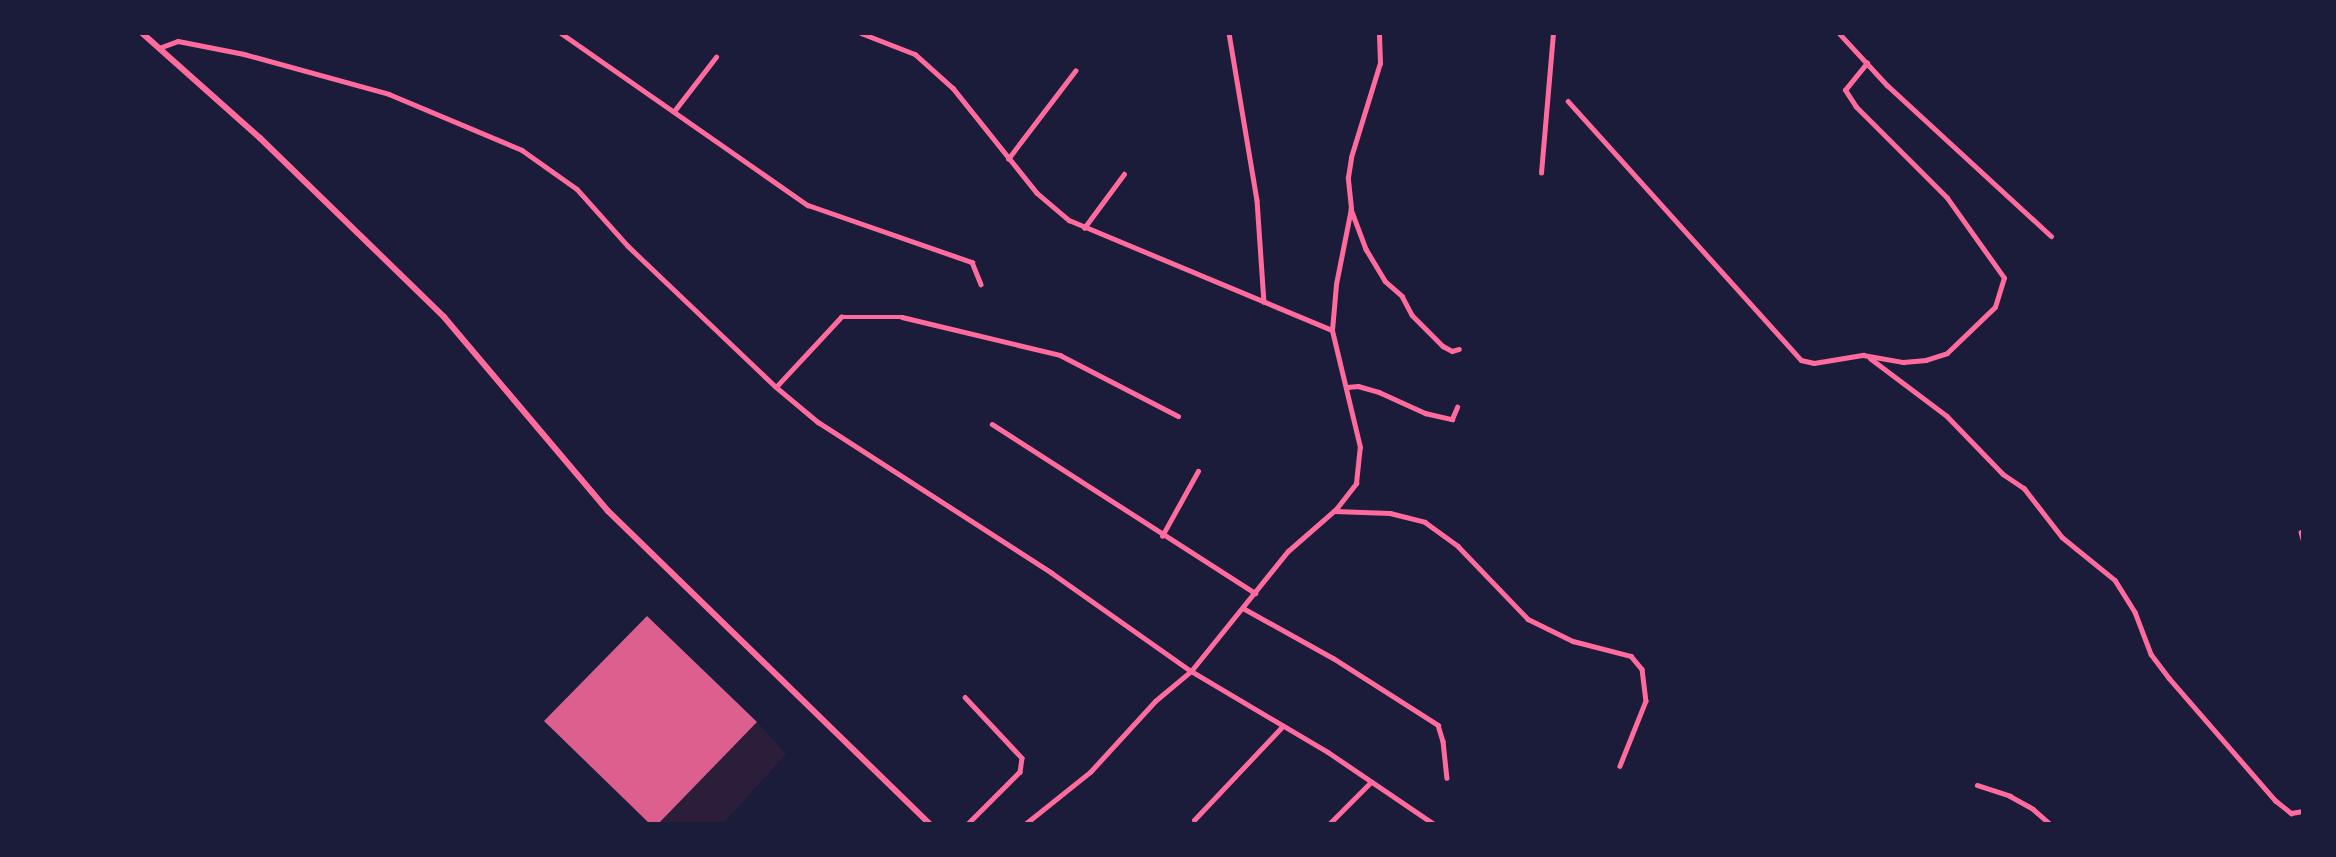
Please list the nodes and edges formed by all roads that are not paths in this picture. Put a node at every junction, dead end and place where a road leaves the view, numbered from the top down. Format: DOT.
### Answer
graph roads {
  1 [pos="142,33"];
  2 [pos="861,33"];
  3 [pos="1229,33"];
  4 [pos="1379,33"];
  5 [pos="1553,33"];
  6 [pos="1839,33"];
  7 [pos="564,34"];
  8 [pos="159,48"];
  9 [pos="716,57"];
  10 [pos="1867,63"];
  11 [pos="1075,71"];
  12 [pos="1568,101"];
  13 [pos="675,110"];
  14 [pos="1008,159"];
  15 [pos="1541,173"];
  16 [pos="1124,174"];
  17 [pos="1351,208"];
  18 [pos="1084,228"];
  19 [pos="2051,236"];
  20 [pos="981,284"];
  21 [pos="1264,302"];
  22 [pos="1332,330"];
  23 [pos="1459,349"];
  24 [pos="1870,358"];
  25 [pos="776,387"];
  26 [pos="1347,387"];
  27 [pos="1457,407"];
  28 [pos="1178,416"];
  29 [pos="992,424"];
  30 [pos="1198,471"];
  31 [pos="1334,511"];
  32 [pos="2301,532"];
  33 [pos="1162,536"];
  34 [pos="2303,539"];
  35 [pos="1255,593"];
  36 [pos="1243,608"];
  37 [pos="1191,671"];
  38 [pos="965,697"];
  39 [pos="1283,726"];
  40 [pos="1620,766"];
  41 [pos="1447,778"];
  42 [pos="1371,782"];
  43 [pos="1977,785"];
  44 [pos="2303,811"];
  45 [pos="1194,820"];
  46 [pos="930,824"];
  47 [pos="968,824"];
  48 [pos="1025,824"];
  49 [pos="1329,824"];
  50 [pos="1434,824"];
  51 [pos="2050,824"];
  1 -- 8 [label="main road"];
  2 -- 14 [label="street"];
  3 -- 21 [label="street"];
  4 -- 17 [label="street"];
  5 -- 15 [label="street"];
  6 -- 10 [label="street"];
  7 -- 13 [label="street"];
  8 -- 25 [label="street"];
  8 -- 46 [label="main road"];
  9 -- 13 [label="street"];
  10 -- 19 [label="street"];
  10 -- 24 [label="street"];
  11 -- 14 [label="street"];
  12 -- 24 [label="street"];
  13 -- 20 [label="street"];
  14 -- 18 [label="street"];
  16 -- 18 [label="street"];
  17 -- 22 [label="street"];
  17 -- 23 [label="street"];
  18 -- 21 [label="street"];
  21 -- 22 [label="street"];
  22 -- 26 [label="street"];
  24 -- 44 [label="street"];
  25 -- 28 [label="street"];
  25 -- 37 [label="street"];
  26 -- 27 [label="street"];
  26 -- 31 [label="street"];
  29 -- 33 [label="street"];
  30 -- 33 [label="street"];
  31 -- 35 [label="street"];
  31 -- 40 [label="street"];
  32 -- 34 [label="street"];
  33 -- 35 [label="street"];
  35 -- 36 [label="street"];
  36 -- 37 [label="street"];
  36 -- 41 [label="street"];
  37 -- 39 [label="street"];
  37 -- 48 [label="street"];
  38 -- 47 [label="street"];
  39 -- 42 [label="street"];
  39 -- 45 [label="street"];
  42 -- 49 [label="street"];
  42 -- 50 [label="street"];
  43 -- 51 [label="street"];
}
